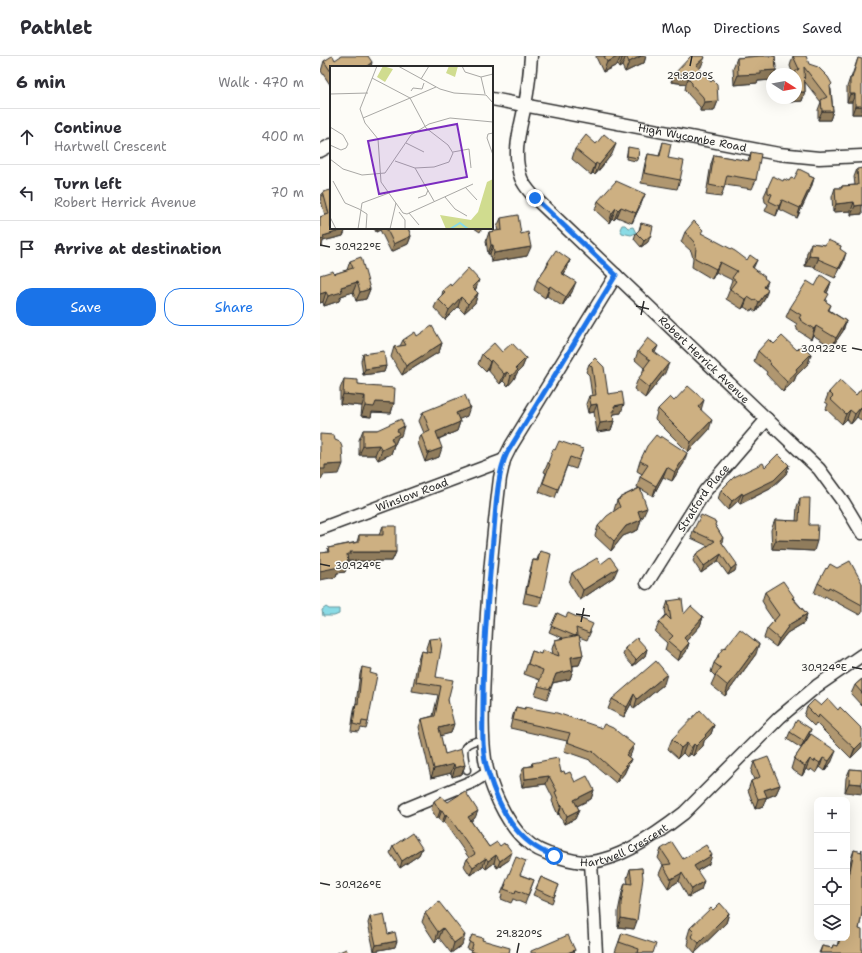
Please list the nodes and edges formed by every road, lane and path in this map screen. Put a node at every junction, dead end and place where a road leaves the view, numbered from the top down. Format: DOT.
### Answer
graph roads {
  1 [pos="531,56"];
  2 [pos="493,99"];
  3 [pos="525,105"];
  4 [pos="330,146"];
  5 [pos="320,151"];
  6 [pos="862,156"];
  7 [pos="616,275"];
  8 [pos="767,418"];
  9 [pos="504,460"];
  10 [pos="320,529"];
  11 [pos="862,533"];
  12 [pos="647,583"];
  13 [pos="862,655"];
  14 [pos="484,739"];
  15 [pos="467,770"];
  16 [pos="489,774"];
  17 [pos="406,809"];
  18 [pos="591,862"];
  19 [pos="596,953"];
  1 -- 3 [label="street, Robert Herrick Avenue"];
  2 -- 3 [label="street, High Wycombe Road"];
  3 -- 6 [label="street, High Wycombe Road"];
  3 -- 7 [label="street, Robert Herrick Avenue"];
  4 -- 5 [label="street"];
  7 -- 8 [label="street, Robert Herrick Avenue"];
  7 -- 9 [label="street, Hartwell Crescent"];
  8 -- 11 [label="street, Robert Herrick Avenue"];
  8 -- 12 [label="street, Stratford Place"];
  9 -- 10 [label="street, Winslow Road"];
  9 -- 14 [label="street, Hartwell Crescent"];
  13 -- 18 [label="street, Hartwell Crescent"];
  14 -- 15 [label="lane"];
  14 -- 16 [label="street, Hartwell Crescent"];
  16 -- 17 [label="street"];
  16 -- 18 [label="street, Hartwell Crescent"];
  18 -- 19 [label="street"];
}
